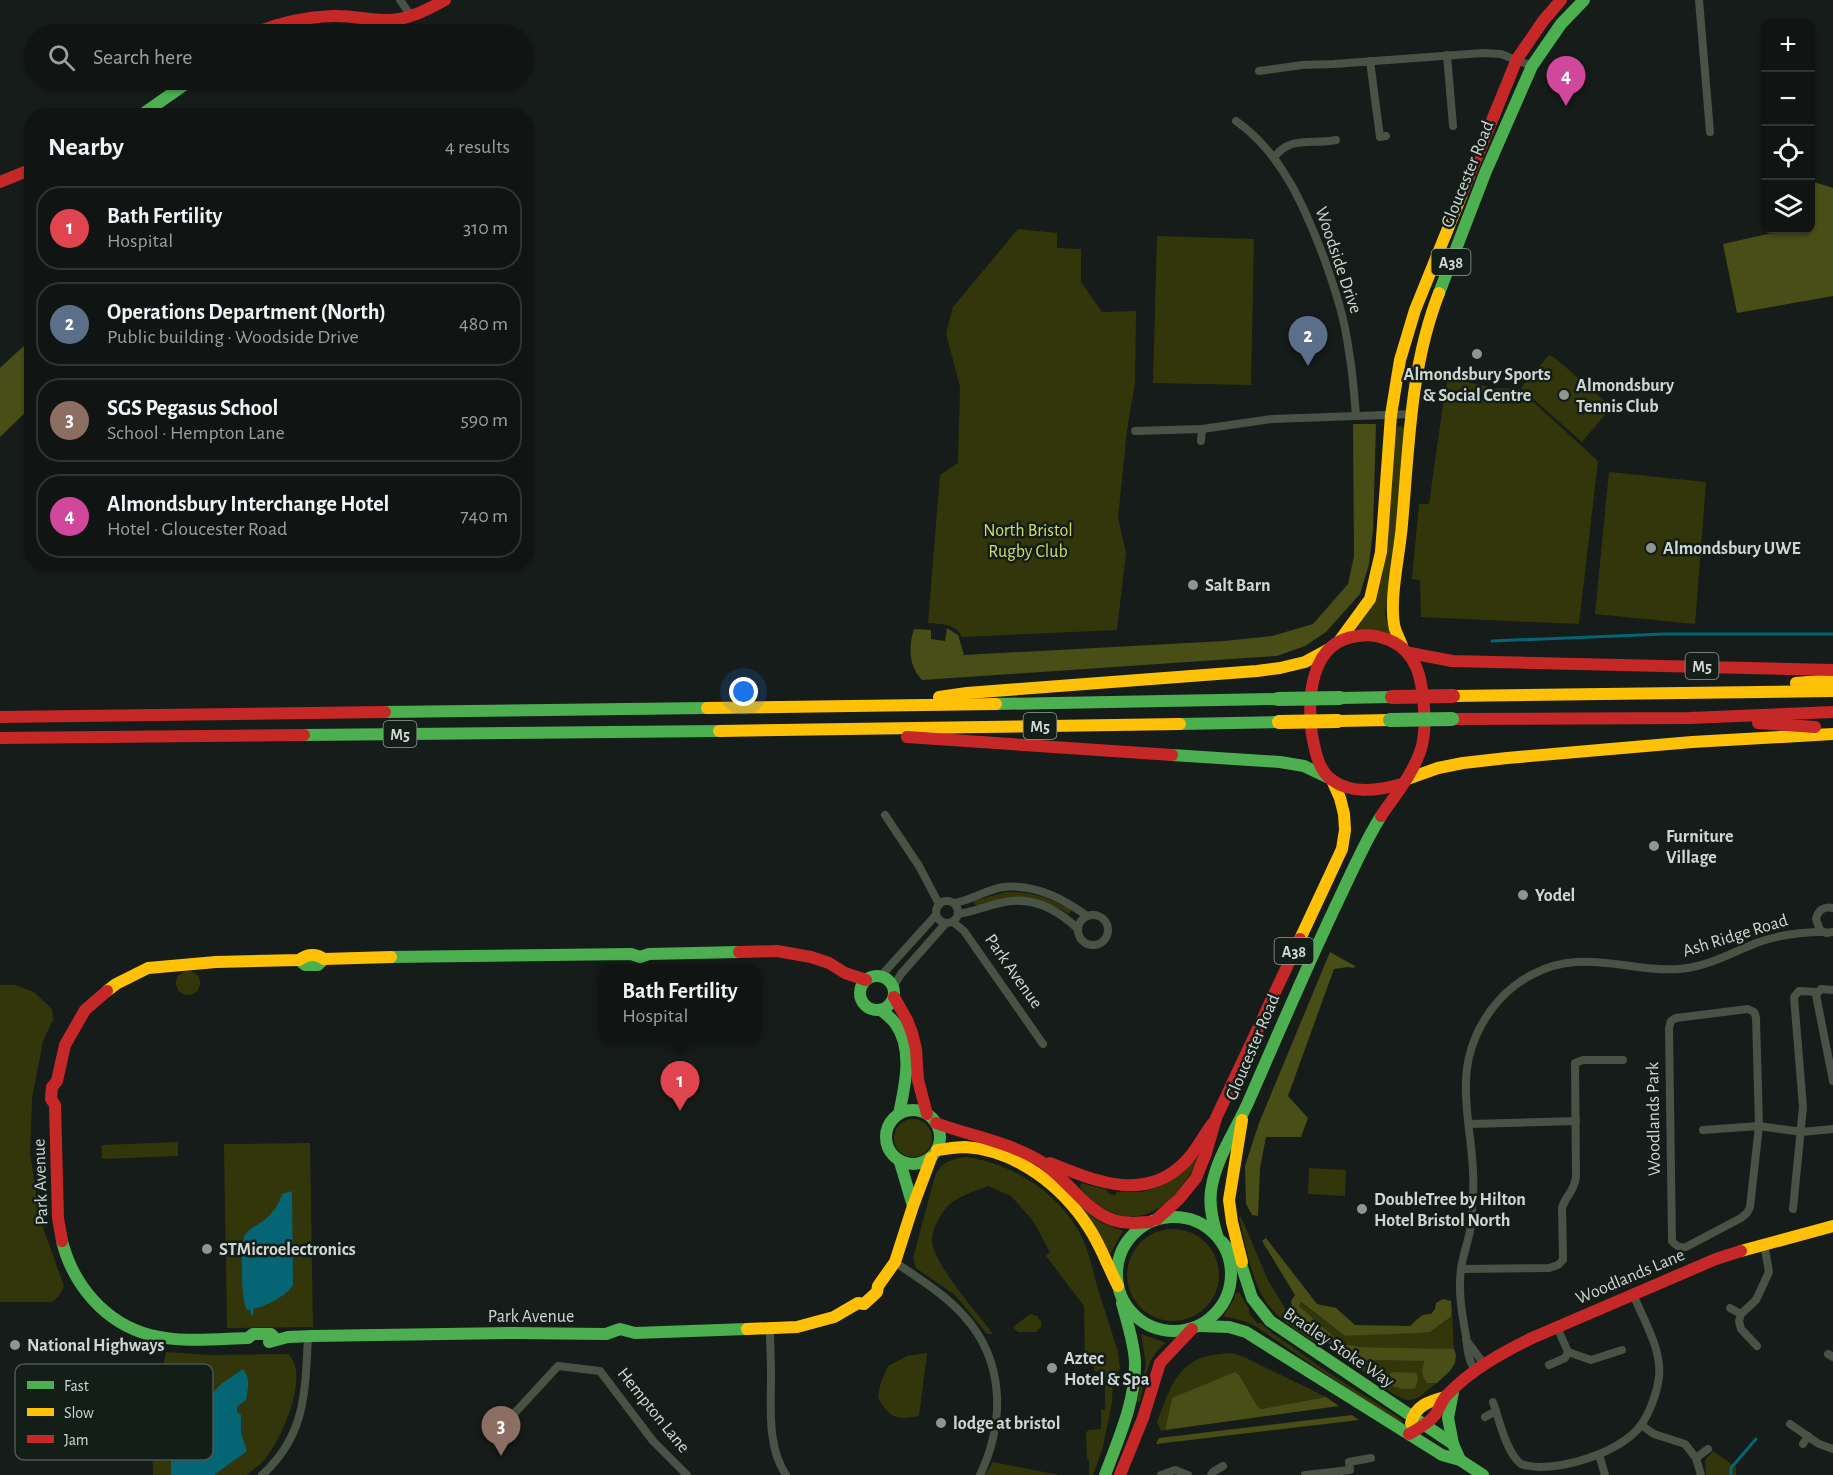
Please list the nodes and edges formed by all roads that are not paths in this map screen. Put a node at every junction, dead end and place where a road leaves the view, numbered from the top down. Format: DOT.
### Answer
graph roads {
  1 [pos="400,0"];
  2 [pos="445,0"];
  3 [pos="1561,0"];
  4 [pos="1584,0"];
  5 [pos="1699,0"];
  6 [pos="411,16"];
  7 [pos="281,24"];
  8 [pos="1447,55"];
  9 [pos="1517,59"];
  10 [pos="1370,61"];
  11 [pos="1532,66"];
  12 [pos="1259,71"];
  13 [pos="177,90"];
  14 [pos="151,108"];
  15 [pos="1452,115"];
  16 [pos="1442,116"];
  17 [pos="1236,121"];
  18 [pos="1453,126"];
  19 [pos="1710,132"];
  20 [pos="1386,136"];
  21 [pos="1336,140"];
  22 [pos="1274,158"];
  23 [pos="24,172"];
  24 [pos="0,182"];
  25 [pos="1413,414"];
  26 [pos="1392,415"];
  27 [pos="1356,416"];
  28 [pos="1202,429"];
  29 [pos="1135,430"];
  30 [pos="1201,441"];
  31 [pos="1334,645"];
  32 [pos="1406,650"];
  33 [pos="1833,670"];
  34 [pos="1833,680"];
  35 [pos="1688,692"];
  36 [pos="1833,692"];
  37 [pos="890,706"];
  38 [pos="1833,712"];
  39 [pos="0,717"];
  40 [pos="1690,718"];
  41 [pos="1833,728"];
  42 [pos="800,730"];
  43 [pos="1833,734"];
  44 [pos="0,738"];
  45 [pos="1330,778"];
  46 [pos="1405,782"];
  47 [pos="885,815"];
  48 [pos="955,903"];
  49 [pos="939,904"];
  50 [pos="1833,908"];
  51 [pos="936,915"];
  52 [pos="1087,916"];
  53 [pos="953,920"];
  54 [pos="1816,923"];
  55 [pos="1078,930"];
  56 [pos="1801,932"];
  57 [pos="1823,932"];
  58 [pos="1833,932"];
  59 [pos="880,976"];
  60 [pos="863,986"];
  61 [pos="1833,990"];
  62 [pos="893,992"];
  63 [pos="1817,992"];
  64 [pos="881,1010"];
  65 [pos="1043,1044"];
  66 [pos="1623,1060"];
  67 [pos="1833,1081"];
  68 [pos="1243,1113"];
  69 [pos="899,1114"];
  70 [pos="1216,1118"];
  71 [pos="931,1119"];
  72 [pos="1576,1121"];
  73 [pos="1469,1124"];
  74 [pos="1759,1126"];
  75 [pos="1833,1129"];
  76 [pos="1703,1130"];
  77 [pos="1802,1132"];
  78 [pos="934,1154"];
  79 [pos="1038,1158"];
  80 [pos="900,1162"];
  81 [pos="913,1206"];
  82 [pos="1793,1209"];
  83 [pos="1153,1221"];
  84 [pos="1833,1226"];
  85 [pos="1219,1238"];
  86 [pos="1764,1244"];
  87 [pos="895,1262"];
  88 [pos="1243,1269"];
  89 [pos="1461,1269"];
  90 [pos="1119,1291"];
  91 [pos="1632,1294"];
  92 [pos="1730,1308"];
  93 [pos="1741,1314"];
  94 [pos="1196,1327"];
  95 [pos="1557,1327"];
  96 [pos="770,1328"];
  97 [pos="308,1337"];
  98 [pos="1757,1346"];
  99 [pos="1622,1350"];
  100 [pos="1568,1352"];
  101 [pos="1549,1365"];
  102 [pos="1480,1368"];
  103 [pos="1450,1392"];
  104 [pos="1493,1401"];
  105 [pos="1496,1411"];
  106 [pos="512,1416"];
  107 [pos="1412,1417"];
  108 [pos="1485,1417"];
  109 [pos="1790,1424"];
  110 [pos="1424,1425"];
  111 [pos="1641,1425"];
  112 [pos="1409,1434"];
  113 [pos="1453,1444"];
  114 [pos="1708,1449"];
  115 [pos="1833,1449"];
  116 [pos="1371,1458"];
  117 [pos="1600,1458"];
  118 [pos="1696,1458"];
  119 [pos="1460,1460"];
  120 [pos="1224,1466"];
  121 [pos="1305,1472"];
  122 [pos="262,1475"];
  123 [pos="687,1475"];
  124 [pos="786,1475"];
  125 [pos="980,1475"];
  126 [pos="1105,1475"];
  127 [pos="1120,1475"];
  128 [pos="1161,1475"];
  129 [pos="1188,1475"];
  130 [pos="1211,1475"];
  131 [pos="1483,1475"];
  132 [pos="1605,1475"];
  133 [pos="1701,1475"];
  1 -- 6 [label="street"];
  2 -- 6 [label="main road"];
  3 -- 9 [label="main road, Gloucester Road / A38"];
  4 -- 11 [label="main road, Gloucester Road / A38"];
  5 -- 19 [label="street"];
  6 -- 7 [label="main road"];
  8 -- 9 [label="street"];
  8 -- 10 [label="street"];
  8 -- 15 [label="street"];
  9 -- 11 [label="street"];
  9 -- 26 [label="main road, Gloucester Road / A38"];
  10 -- 12 [label="street"];
  10 -- 20 [label="street"];
  11 -- 25 [label="main road, Gloucester Road / A38"];
  13 -- 14 [label="main road"];
  15 -- 16 [label="street"];
  15 -- 18 [label="street"];
  17 -- 22 [label="street, Woodside Drive"];
  21 -- 22 [label="street"];
  22 -- 27 [label="street, Woodside Drive"];
  23 -- 24 [label="main road"];
  25 -- 26 [label="street"];
  25 -- 32 [label="main road, Gloucester Road / A38"];
  26 -- 27 [label="street"];
  26 -- 31 [label="main road, Gloucester Road / A38"];
  27 -- 28 [label="street"];
  28 -- 29 [label="street"];
  28 -- 30 [label="street"];
  31 -- 32 [label="main road"];
  31 -- 37 [label="main road, M5"];
  31 -- 45 [label="main road"];
  32 -- 33 [label="main road, M5"];
  32 -- 46 [label="main road"];
  34 -- 35 [label="main road, M5"];
  35 -- 36 [label="main road, M5"];
  35 -- 37 [label="main road, M5, bridge"];
  37 -- 39 [label="main road, M5"];
  38 -- 40 [label="main road, M5"];
  40 -- 41 [label="main road, M5"];
  40 -- 42 [label="main road, M5, bridge"];
  42 -- 44 [label="main road, M5"];
  42 -- 45 [label="main road, M5"];
  43 -- 46 [label="main road"];
  45 -- 46 [label="main road"];
  45 -- 70 [label="main road, Gloucester Road / A38"];
  46 -- 68 [label="main road, Gloucester Road / A38"];
  47 -- 49 [label="street"];
  48 -- 49 [label="street"];
  48 -- 52 [label="street"];
  48 -- 53 [label="street"];
  49 -- 51 [label="street"];
  50 -- 54 [label="street, Ash Ridge Road"];
  51 -- 53 [label="street"];
  51 -- 59 [label="street"];
  52 -- 55 [label="street"];
  52 -- 55 [label="street"];
  53 -- 55 [label="street, Park Avenue"];
  53 -- 62 [label="street"];
  53 -- 65 [label="street, Park Avenue"];
  54 -- 56 [label="street, Ash Ridge Road"];
  54 -- 57 [label="street"];
  56 -- 57 [label="street, Ash Ridge Road"];
  56 -- 73 [label="street, Ash Ridge Road"];
  57 -- 58 [label="street, Ash Ridge Road"];
  59 -- 60 [label="main road"];
  59 -- 62 [label="main road"];
  60 -- 64 [label="main road"];
  60 -- 97 [label="main road, Park Avenue"];
  61 -- 63 [label="street"];
  62 -- 64 [label="main road"];
  62 -- 71 [label="main road"];
  63 -- 67 [label="street"];
  63 -- 77 [label="street"];
  64 -- 69 [label="main road"];
  66 -- 72 [label="street"];
  68 -- 85 [label="main road, Gloucester Road / A38"];
  68 -- 88 [label="main road"];
  69 -- 71 [label="main road"];
  69 -- 80 [label="main road"];
  70 -- 79 [label="main road"];
  70 -- 83 [label="main road, Gloucester Road / A38"];
  71 -- 78 [label="main road"];
  71 -- 79 [label="main road"];
  72 -- 73 [label="street"];
  72 -- 89 [label="street"];
  73 -- 89 [label="street, Ash Ridge Road"];
  74 -- 74 [label="street, Woodlands Park"];
  74 -- 76 [label="street"];
  74 -- 77 [label="street"];
  75 -- 77 [label="street"];
  77 -- 82 [label="street"];
  78 -- 80 [label="main road"];
  78 -- 81 [label="main road, Park Avenue"];
  78 -- 90 [label="main road"];
  79 -- 83 [label="main road"];
  80 -- 81 [label="main road"];
  81 -- 87 [label="main road, Park Avenue"];
  83 -- 85 [label="main road"];
  83 -- 90 [label="main road"];
  84 -- 86 [label="main road, Woodlands Lane"];
  85 -- 88 [label="main road, Bradley Stoke Way"];
  85 -- 94 [label="main road"];
  86 -- 91 [label="main road, Woodlands Lane"];
  86 -- 93 [label="street"];
  87 -- 96 [label="main road, Park Avenue"];
  87 -- 125 [label="street"];
  88 -- 107 [label="main road, Bradley Stoke Way"];
  89 -- 102 [label="street, Ash Ridge Road"];
  90 -- 94 [label="main road"];
  90 -- 126 [label="main road"];
  91 -- 95 [label="main road, Woodlands Lane"];
  91 -- 111 [label="street"];
  92 -- 93 [label="street"];
  93 -- 98 [label="street"];
  94 -- 112 [label="main road, Bradley Stoke Way"];
  94 -- 127 [label="main road"];
  95 -- 100 [label="street"];
  95 -- 102 [label="main road, Woodlands Lane"];
  96 -- 97 [label="main road, Park Avenue"];
  96 -- 124 [label="street"];
  97 -- 122 [label="street"];
  99 -- 100 [label="street"];
  100 -- 101 [label="street"];
  102 -- 103 [label="main road, Woodlands Lane"];
  103 -- 107 [label="main road, Woodlands Lane"];
  103 -- 110 [label="main road, Woodlands Lane"];
  103 -- 113 [label="main road"];
  104 -- 105 [label="street"];
  105 -- 108 [label="street"];
  105 -- 117 [label="street"];
  106 -- 123 [label="street, Hempton Lane"];
  107 -- 110 [label="main road, Bradley Stoke Way"];
  107 -- 112 [label="main road"];
  109 -- 115 [label="street"];
  110 -- 112 [label="main road, Woodlands Lane"];
  110 -- 113 [label="main road, Bradley Stoke Way"];
  111 -- 117 [label="street"];
  111 -- 118 [label="street"];
  112 -- 119 [label="main road, Bradley Stoke Way"];
  113 -- 119 [label="main road"];
  114 -- 118 [label="street"];
  116 -- 121 [label="street"];
  117 -- 132 [label="street"];
  118 -- 133 [label="street"];
  119 -- 131 [label="main road, Bradley Stoke Way"];
  120 -- 130 [label="street"];
  128 -- 129 [label="street"];
}
